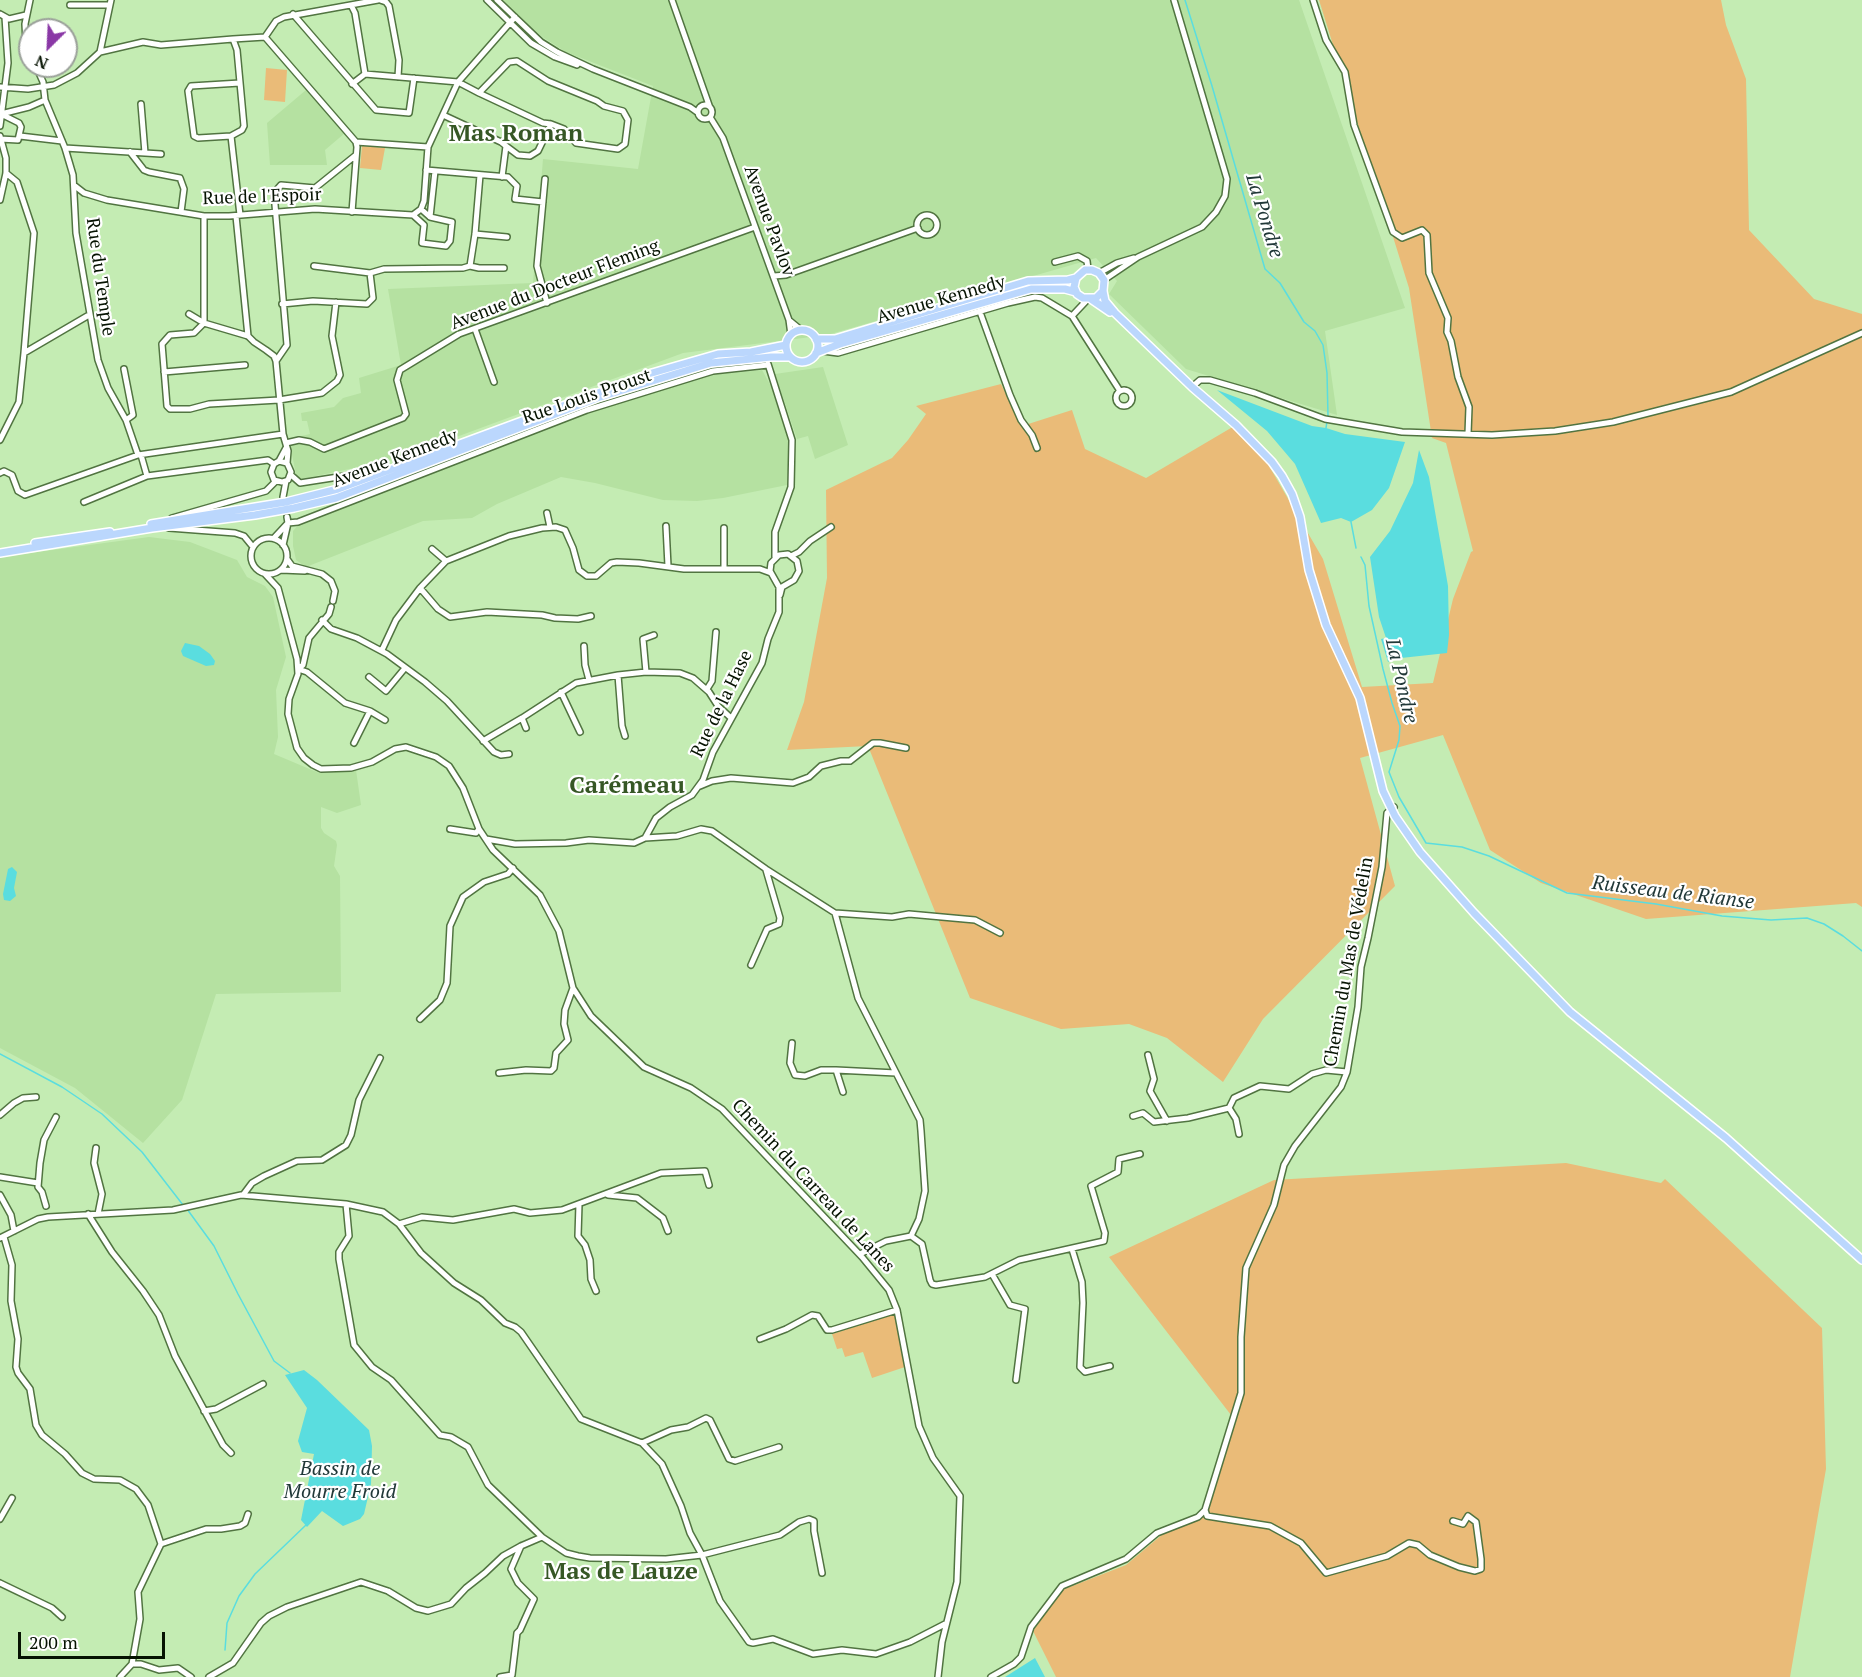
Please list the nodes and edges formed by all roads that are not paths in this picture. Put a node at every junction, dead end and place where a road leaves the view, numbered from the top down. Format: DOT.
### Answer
graph roads {
  1 [pos="30,0"];
  2 [pos="379,0"];
  3 [pos="487,0"];
  4 [pos="497,0"];
  5 [pos="672,0"];
  6 [pos="1174,0"];
  7 [pos="1312,0"];
  8 [pos="110,3"];
  9 [pos="70,5"];
  10 [pos="351,5"];
  11 [pos="293,14"];
  12 [pos="2,15"];
  13 [pos="26,15"];
  14 [pos="515,17"];
  15 [pos="511,23"];
  16 [pos="265,37"];
  17 [pos="233,39"];
  18 [pos="100,52"];
  19 [pos="593,69"];
  20 [pos="365,74"];
  21 [pos="398,77"];
  22 [pos="41,78"];
  23 [pos="414,78"];
  24 [pos="458,82"];
  25 [pos="240,83"];
  26 [pos="352,84"];
  27 [pos="44,86"];
  28 [pos="2,88"];
  29 [pos="479,93"];
  30 [pos="45,100"];
  31 [pos="141,105"];
  32 [pos="704,105"];
  33 [pos="690,107"];
  34 [pos="18,110"];
  35 [pos="697,112"];
  36 [pos="1,114"];
  37 [pos="443,115"];
  38 [pos="708,118"];
  39 [pos="19,123"];
  40 [pos="551,124"];
  41 [pos="0,126"];
  42 [pos="20,136"];
  43 [pos="231,136"];
  44 [pos="0,137"];
  45 [pos="62,141"];
  46 [pos="356,142"];
  47 [pos="506,146"];
  48 [pos="428,147"];
  49 [pos="65,148"];
  50 [pos="130,152"];
  51 [pos="145,153"];
  52 [pos="161,154"];
  53 [pos="356,155"];
  54 [pos="426,170"];
  55 [pos="435,171"];
  56 [pos="6,173"];
  57 [pos="480,175"];
  58 [pos="502,177"];
  59 [pos="545,180"];
  60 [pos="75,186"];
  61 [pos="0,200"];
  62 [pos="543,202"];
  63 [pos="181,212"];
  64 [pos="352,212"];
  65 [pos="274,213"];
  66 [pos="417,213"];
  67 [pos="204,216"];
  68 [pos="238,216"];
  69 [pos="430,217"];
  70 [pos="755,227"];
  71 [pos="918,228"];
  72 [pos="475,234"];
  73 [pos="507,237"];
  74 [pos="1055,262"];
  75 [pos="314,266"];
  76 [pos="470,266"];
  77 [pos="504,268"];
  78 [pos="1088,269"];
  79 [pos="370,273"];
  80 [pos="786,275"];
  81 [pos="774,276"];
  82 [pos="1102,277"];
  83 [pos="1076,278"];
  84 [pos="777,286"];
  85 [pos="1103,291"];
  86 [pos="1078,294"];
  87 [pos="1090,299"];
  88 [pos="336,302"];
  89 [pos="547,303"];
  90 [pos="282,304"];
  91 [pos="1079,307"];
  92 [pos="980,312"];
  93 [pos="189,314"];
  94 [pos="89,315"];
  95 [pos="1072,316"];
  96 [pos="1122,319"];
  97 [pos="789,320"];
  98 [pos="204,323"];
  99 [pos="475,329"];
  100 [pos="801,330"];
  101 [pos="1862,333"];
  102 [pos="791,335"];
  103 [pos="248,336"];
  104 [pos="816,339"];
  105 [pos="786,345"];
  106 [pos="820,352"];
  107 [pos="24,353"];
  108 [pos="771,357"];
  109 [pos="790,357"];
  110 [pos="276,361"];
  111 [pos="245,365"];
  112 [pos="768,365"];
  113 [pos="124,369"];
  114 [pos="164,372"];
  115 [pos="494,382"];
  116 [pos="1194,388"];
  117 [pos="1120,391"];
  118 [pos="279,400"];
  119 [pos="126,420"];
  120 [pos="283,434"];
  121 [pos="1468,434"];
  122 [pos="0,440"];
  123 [pos="286,446"];
  124 [pos="1037,448"];
  125 [pos="140,455"];
  126 [pos="287,463"];
  127 [pos="275,465"];
  128 [pos="394,468"];
  129 [pos="0,473"];
  130 [pos="291,475"];
  131 [pos="147,476"];
  132 [pos="286,481"];
  133 [pos="278,482"];
  134 [pos="84,502"];
  135 [pos="547,513"];
  136 [pos="287,520"];
  137 [pos="155,525"];
  138 [pos="549,526"];
  139 [pos="666,526"];
  140 [pos="831,527"];
  141 [pos="724,528"];
  142 [pos="273,538"];
  143 [pos="775,544"];
  144 [pos="283,545"];
  145 [pos="253,548"];
  146 [pos="432,549"];
  147 [pos="0,550"];
  148 [pos="800,552"];
  149 [pos="783,554"];
  150 [pos="791,556"];
  151 [pos="775,557"];
  152 [pos="287,559"];
  153 [pos="446,561"];
  154 [pos="797,561"];
  155 [pos="771,563"];
  156 [pos="668,566"];
  157 [pos="724,569"];
  158 [pos="760,569"];
  159 [pos="279,571"];
  160 [pos="310,571"];
  161 [pos="771,573"];
  162 [pos="265,574"];
  163 [pos="776,580"];
  164 [pos="789,582"];
  165 [pos="278,588"];
  166 [pos="420,588"];
  167 [pos="780,595"];
  168 [pos="333,601"];
  169 [pos="331,607"];
  170 [pos="591,616"];
  171 [pos="322,620"];
  172 [pos="716,632"];
  173 [pos="654,635"];
  174 [pos="584,646"];
  175 [pos="382,650"];
  176 [pos="405,668"];
  177 [pos="298,669"];
  178 [pos="646,672"];
  179 [pos="618,675"];
  180 [pos="369,677"];
  181 [pos="589,680"];
  182 [pos="707,689"];
  183 [pos="561,692"];
  184 [pos="370,711"];
  185 [pos="522,718"];
  186 [pos="731,718"];
  187 [pos="385,720"];
  188 [pos="526,728"];
  189 [pos="580,732"];
  190 [pos="625,736"];
  191 [pos="483,741"];
  192 [pos="354,743"];
  193 [pos="906,748"];
  194 [pos="509,754"];
  195 [pos="700,786"];
  196 [pos="1394,811"];
  197 [pos="450,829"];
  198 [pos="479,829"];
  199 [pos="486,838"];
  200 [pos="645,838"];
  201 [pos="513,868"];
  202 [pos="766,870"];
  203 [pos="835,913"];
  204 [pos="1000,933"];
  205 [pos="751,965"];
  206 [pos="573,988"];
  207 [pos="420,1019"];
  208 [pos="792,1043"];
  209 [pos="1148,1055"];
  210 [pos="380,1058"];
  211 [pos="836,1070"];
  212 [pos="1347,1072"];
  213 [pos="499,1073"];
  214 [pos="896,1073"];
  215 [pos="843,1092"];
  216 [pos="36,1097"];
  217 [pos="1228,1108"];
  218 [pos="0,1114"];
  219 [pos="1133,1116"];
  220 [pos="56,1117"];
  221 [pos="1167,1121"];
  222 [pos="1239,1134"];
  223 [pos="96,1148"];
  224 [pos="1140,1154"];
  225 [pos="0,1177"];
  226 [pos="38,1183"];
  227 [pos="709,1185"];
  228 [pos="244,1194"];
  229 [pos="606,1195"];
  230 [pos="0,1199"];
  231 [pos="346,1204"];
  232 [pos="579,1204"];
  233 [pos="46,1206"];
  234 [pos="88,1214"];
  235 [pos="98,1214"];
  236 [pos="399,1224"];
  237 [pos="14,1231"];
  238 [pos="668,1231"];
  239 [pos="911,1236"];
  240 [pos="2,1237"];
  241 [pos="1072,1249"];
  242 [pos="860,1254"];
  243 [pos="1862,1260"];
  244 [pos="992,1274"];
  245 [pos="596,1292"];
  246 [pos="897,1310"];
  247 [pos="760,1339"];
  248 [pos="1110,1366"];
  249 [pos="1016,1380"];
  250 [pos="263,1384"];
  251 [pos="204,1411"];
  252 [pos="642,1443"];
  253 [pos="779,1447"];
  254 [pos="231,1453"];
  255 [pos="12,1498"];
  256 [pos="1204,1509"];
  257 [pos="248,1514"];
  258 [pos="0,1519"];
  259 [pos="1453,1521"];
  260 [pos="542,1538"];
  261 [pos="160,1544"];
  262 [pos="521,1545"];
  263 [pos="702,1555"];
  264 [pos="822,1574"];
  265 [pos="0,1583"];
  266 [pos="62,1617"];
  267 [pos="945,1624"];
  268 [pos="132,1664"];
  269 [pos="120,1677"];
  270 [pos="191,1677"];
  271 [pos="209,1677"];
  272 [pos="500,1677"];
  273 [pos="938,1677"];
  274 [pos="991,1677"];
  1 -- 13 [label="street"];
  2 -- 10 [label="street"];
  2 -- 21 [label="street"];
  3 -- 15 [label="street"];
  4 -- 14 [label="street"];
  5 -- 32 [label="street"];
  6 -- 82 [label="street"];
  7 -- 121 [label="street"];
  8 -- 9 [label="street"];
  8 -- 18 [label="street"];
  10 -- 11 [label="street"];
  10 -- 20 [label="street"];
  11 -- 16 [label="street"];
  11 -- 26 [label="street"];
  12 -- 13 [label="street"];
  12 -- 28 [label="street"];
  14 -- 15 [label="street"];
  14 -- 19 [label="street"];
  15 -- 19 [label="street"];
  15 -- 24 [label="street"];
  16 -- 17 [label="street"];
  16 -- 46 [label="street"];
  17 -- 18 [label="street"];
  17 -- 25 [label="street"];
  18 -- 27 [label="street"];
  19 -- 33 [label="street"];
  20 -- 21 [label="street"];
  20 -- 26 [label="street"];
  21 -- 23 [label="street"];
  22 -- 27 [label="street, Rue du Temple"];
  23 -- 24 [label="street"];
  23 -- 26 [label="street"];
  24 -- 29 [label="street"];
  24 -- 37 [label="street"];
  25 -- 43 [label="street"];
  25 -- 43 [label="street"];
  27 -- 28 [label="street"];
  27 -- 30 [label="street, Rue du Temple"];
  28 -- 36 [label="street"];
  29 -- 40 [label="street"];
  29 -- 40 [label="street"];
  30 -- 34 [label="street"];
  30 -- 45 [label="street, Rue du Temple"];
  31 -- 51 [label="street"];
  32 -- 33 [label="street"];
  32 -- 35 [label="street"];
  32 -- 38 [label="street"];
  33 -- 35 [label="street, Avenue Pavlov"];
  34 -- 36 [label="street"];
  34 -- 39 [label="street"];
  35 -- 38 [label="street, Avenue Pavlov"];
  36 -- 39 [label="street"];
  36 -- 41 [label="street"];
  37 -- 47 [label="street"];
  37 -- 48 [label="street"];
  38 -- 70 [label="street, Avenue Pavlov"];
  39 -- 42 [label="street"];
  40 -- 47 [label="street"];
  42 -- 44 [label="street"];
  42 -- 45 [label="street"];
  43 -- 68 [label="street"];
  44 -- 56 [label="street"];
  45 -- 49 [label="street, Rue du Temple"];
  46 -- 48 [label="street"];
  46 -- 53 [label="street"];
  47 -- 58 [label="street"];
  48 -- 54 [label="street"];
  49 -- 50 [label="street"];
  49 -- 60 [label="street, Rue du Temple"];
  50 -- 51 [label="street"];
  50 -- 63 [label="street"];
  51 -- 52 [label="street"];
  53 -- 64 [label="street"];
  53 -- 65 [label="street"];
  54 -- 55 [label="street"];
  54 -- 66 [label="street"];
  55 -- 57 [label="street"];
  55 -- 69 [label="street"];
  56 -- 61 [label="street"];
  56 -- 107 [label="street"];
  57 -- 58 [label="street"];
  57 -- 72 [label="street"];
  58 -- 62 [label="street"];
  59 -- 62 [label="street"];
  60 -- 63 [label="street, Rue de l'Espoir"];
  60 -- 94 [label="street, Rue du Temple"];
  62 -- 89 [label="street"];
  63 -- 67 [label="street, Rue de l'Espoir"];
  64 -- 65 [label="street, Rue de l'Espoir"];
  64 -- 66 [label="street, Rue de l'Espoir"];
  65 -- 68 [label="street, Rue de l'Espoir"];
  65 -- 90 [label="street"];
  66 -- 69 [label="street"];
  66 -- 69 [label="street"];
  67 -- 68 [label="street, Rue de l'Espoir"];
  67 -- 98 [label="street"];
  68 -- 103 [label="street"];
  70 -- 81 [label="street, Avenue Pavlov"];
  70 -- 89 [label="street, Avenue du Docteur Fleming"];
  71 -- 80 [label="street"];
  72 -- 73 [label="street"];
  72 -- 76 [label="street"];
  74 -- 78 [label="street"];
  75 -- 79 [label="street"];
  76 -- 77 [label="street"];
  76 -- 79 [label="street"];
  78 -- 82 [label="main road"];
  78 -- 83 [label="main road"];
  79 -- 88 [label="street"];
  80 -- 81 [label="street"];
  80 -- 84 [label="street"];
  81 -- 84 [label="street, Avenue Pavlov"];
  82 -- 85 [label="main road"];
  83 -- 86 [label="main road"];
  83 -- 104 [label="main road, Avenue Kennedy"];
  84 -- 97 [label="street, Avenue Pavlov"];
  85 -- 87 [label="main road"];
  85 -- 96 [label="main road"];
  86 -- 87 [label="main road, Avenue Kennedy"];
  86 -- 91 [label="street"];
  86 -- 106 [label="main road, Avenue Kennedy"];
  87 -- 91 [label="street"];
  87 -- 96 [label="main road, Avenue Kennedy"];
  88 -- 90 [label="street"];
  88 -- 118 [label="street"];
  89 -- 99 [label="street, Avenue du Docteur Fleming"];
  90 -- 110 [label="street"];
  91 -- 95 [label="street"];
  92 -- 95 [label="street"];
  92 -- 106 [label="street"];
  92 -- 124 [label="street"];
  93 -- 98 [label="street"];
  94 -- 107 [label="street"];
  94 -- 119 [label="street, Rue du Temple"];
  95 -- 117 [label="street"];
  96 -- 116 [label="main road"];
  97 -- 100 [label="street"];
  97 -- 102 [label="street, Avenue Pavlov"];
  98 -- 103 [label="street"];
  98 -- 114 [label="street"];
  99 -- 115 [label="street"];
  99 -- 123 [label="street, Avenue du Docteur Fleming"];
  100 -- 102 [label="main road"];
  100 -- 104 [label="main road"];
  101 -- 121 [label="street"];
  102 -- 105 [label="main road"];
  103 -- 110 [label="street"];
  104 -- 106 [label="main road"];
  105 -- 109 [label="main road"];
  105 -- 128 [label="main road, Avenue Kennedy"];
  106 -- 109 [label="main road"];
  107 -- 122 [label="street"];
  108 -- 109 [label="main road, Avenue Kennedy"];
  108 -- 112 [label="street"];
  108 -- 137 [label="main road, Avenue Kennedy"];
  110 -- 118 [label="street"];
  111 -- 114 [label="street"];
  112 -- 136 [label="street, Rue Louis Proust"];
  112 -- 143 [label="street"];
  113 -- 119 [label="street"];
  114 -- 118 [label="street"];
  116 -- 121 [label="street"];
  116 -- 196 [label="main road"];
  118 -- 120 [label="street"];
  119 -- 125 [label="street, Rue du Temple"];
  120 -- 123 [label="street"];
  120 -- 125 [label="street"];
  123 -- 126 [label="street"];
  123 -- 127 [label="street"];
  125 -- 129 [label="street"];
  125 -- 131 [label="street, Rue du Temple"];
  126 -- 127 [label="street"];
  126 -- 130 [label="street"];
  127 -- 131 [label="street"];
  127 -- 133 [label="street"];
  128 -- 130 [label="street"];
  128 -- 137 [label="main road, Avenue Kennedy"];
  130 -- 132 [label="street"];
  131 -- 134 [label="street"];
  132 -- 133 [label="street"];
  132 -- 133 [label="street"];
  133 -- 137 [label="street"];
  135 -- 138 [label="street"];
  136 -- 142 [label="street"];
  136 -- 144 [label="street"];
  137 -- 145 [label="street"];
  137 -- 147 [label="main road, Avenue Kennedy"];
  138 -- 153 [label="street"];
  138 -- 156 [label="street"];
  139 -- 156 [label="street"];
  140 -- 148 [label="street"];
  141 -- 157 [label="street"];
  142 -- 144 [label="street"];
  142 -- 145 [label="street"];
  143 -- 149 [label="street"];
  143 -- 151 [label="street"];
  144 -- 152 [label="street"];
  145 -- 162 [label="street"];
  146 -- 153 [label="street"];
  148 -- 150 [label="street"];
  148 -- 154 [label="street"];
  149 -- 150 [label="street"];
  149 -- 151 [label="street"];
  150 -- 154 [label="street"];
  151 -- 155 [label="street"];
  152 -- 159 [label="street"];
  152 -- 160 [label="street"];
  153 -- 166 [label="street"];
  154 -- 164 [label="street"];
  155 -- 158 [label="street"];
  155 -- 161 [label="street"];
  156 -- 157 [label="street"];
  157 -- 158 [label="street"];
  158 -- 161 [label="street"];
  159 -- 160 [label="street"];
  159 -- 162 [label="street"];
  159 -- 165 [label="street"];
  160 -- 168 [label="street"];
  161 -- 163 [label="street"];
  162 -- 165 [label="street"];
  163 -- 164 [label="street"];
  163 -- 167 [label="street"];
  164 -- 167 [label="street"];
  165 -- 177 [label="street"];
  166 -- 170 [label="street"];
  166 -- 175 [label="street"];
  167 -- 186 [label="street, Rue de la Hase"];
  169 -- 171 [label="street, Chemin du Carreau de Lanes"];
  171 -- 175 [label="street"];
  171 -- 177 [label="street, Chemin du Carreau de Lanes"];
  172 -- 182 [label="street"];
  173 -- 178 [label="street"];
  174 -- 181 [label="street"];
  175 -- 176 [label="street"];
  176 -- 180 [label="street"];
  176 -- 191 [label="street"];
  177 -- 184 [label="street"];
  177 -- 198 [label="street, Chemin du Carreau de Lanes"];
  178 -- 179 [label="street"];
  178 -- 182 [label="street"];
  179 -- 181 [label="street"];
  179 -- 190 [label="street"];
  181 -- 183 [label="street"];
  182 -- 186 [label="street"];
  183 -- 185 [label="street"];
  183 -- 189 [label="street"];
  184 -- 187 [label="street"];
  184 -- 192 [label="street"];
  185 -- 188 [label="street"];
  185 -- 191 [label="street"];
  186 -- 195 [label="street, Rue de la Hase"];
  191 -- 194 [label="street"];
  193 -- 195 [label="street"];
  195 -- 200 [label="street, Rue de la Hase"];
  196 -- 212 [label="street, Chemin du Mas de Védelin"];
  196 -- 243 [label="main road"];
  197 -- 198 [label="street"];
  198 -- 199 [label="street, Chemin du Carreau de Lanes"];
  199 -- 200 [label="street"];
  199 -- 201 [label="street, Chemin du Carreau de Lanes"];
  200 -- 202 [label="street"];
  201 -- 206 [label="street, Chemin du Carreau de Lanes"];
  201 -- 207 [label="street"];
  202 -- 203 [label="street"];
  202 -- 205 [label="street"];
  203 -- 204 [label="street"];
  203 -- 214 [label="street"];
  206 -- 213 [label="street"];
  206 -- 242 [label="street, Chemin du Carreau de Lanes"];
  208 -- 211 [label="street"];
  209 -- 221 [label="street"];
  210 -- 228 [label="street"];
  211 -- 214 [label="street"];
  211 -- 215 [label="street"];
  212 -- 217 [label="street"];
  212 -- 256 [label="street, Chemin du Mas de Védelin"];
  214 -- 239 [label="street"];
  216 -- 218 [label="street"];
  217 -- 221 [label="street"];
  217 -- 222 [label="street"];
  219 -- 221 [label="street"];
  220 -- 226 [label="street"];
  223 -- 235 [label="street"];
  224 -- 241 [label="street"];
  225 -- 226 [label="street"];
  226 -- 233 [label="street"];
  227 -- 229 [label="street"];
  228 -- 231 [label="street"];
  228 -- 235 [label="street"];
  229 -- 232 [label="street"];
  229 -- 238 [label="street"];
  230 -- 237 [label="street"];
  231 -- 236 [label="street"];
  231 -- 260 [label="street"];
  232 -- 236 [label="street"];
  232 -- 245 [label="street"];
  234 -- 235 [label="street"];
  234 -- 237 [label="street"];
  234 -- 251 [label="street"];
  236 -- 252 [label="street"];
  237 -- 240 [label="street"];
  239 -- 242 [label="street"];
  239 -- 244 [label="street"];
  240 -- 261 [label="street"];
  241 -- 244 [label="street"];
  241 -- 248 [label="street"];
  242 -- 246 [label="street, Chemin du Carreau de Lanes"];
  244 -- 249 [label="street"];
  246 -- 247 [label="street"];
  246 -- 267 [label="street, Chemin du Carreau de Lanes"];
  250 -- 251 [label="street"];
  251 -- 254 [label="street"];
  252 -- 253 [label="street"];
  252 -- 263 [label="street"];
  255 -- 258 [label="street"];
  256 -- 259 [label="street"];
  256 -- 274 [label="street"];
  257 -- 261 [label="street"];
  260 -- 262 [label="street"];
  260 -- 263 [label="street"];
  261 -- 268 [label="street"];
  262 -- 271 [label="street"];
  262 -- 272 [label="street"];
  263 -- 264 [label="street"];
  263 -- 267 [label="street"];
  265 -- 266 [label="street"];
  267 -- 273 [label="street, Chemin du Carreau de Lanes"];
  268 -- 269 [label="street"];
  268 -- 270 [label="street"];
}
